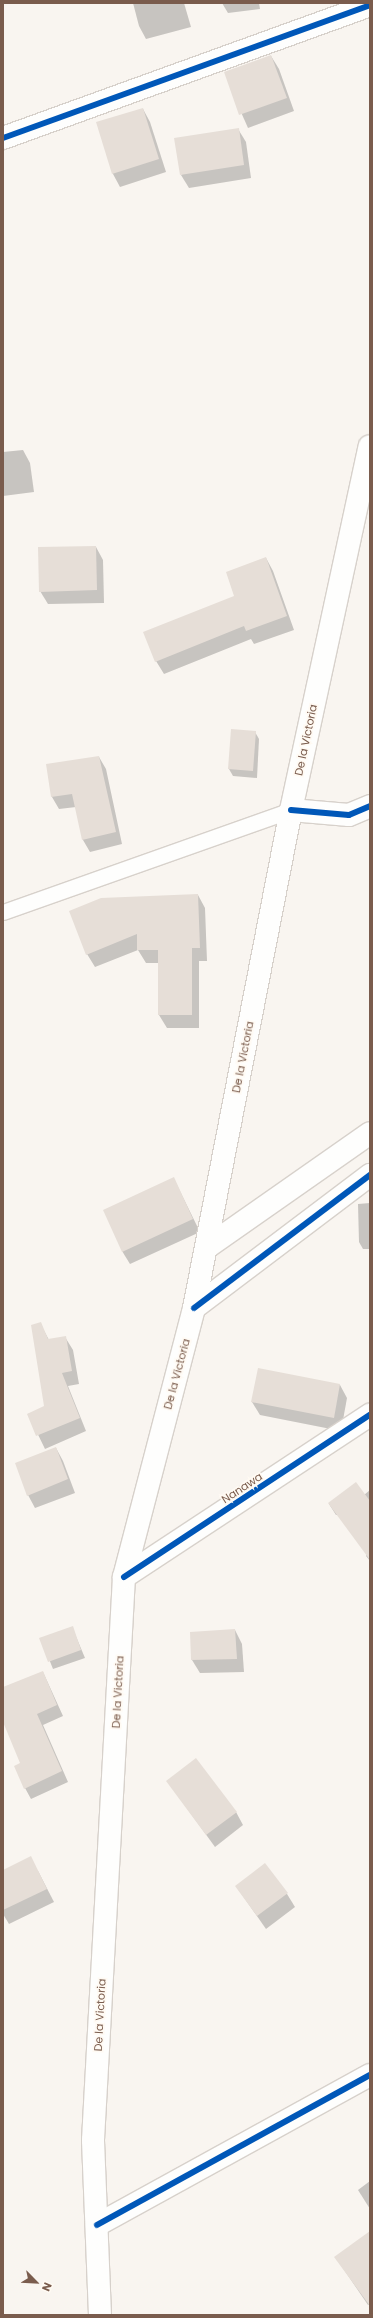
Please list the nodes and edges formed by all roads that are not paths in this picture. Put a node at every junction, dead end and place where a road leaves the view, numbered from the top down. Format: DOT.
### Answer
graph roads {
  1 [pos="370,5"];
  2 [pos="3,138"];
  3 [pos="370,446"];
  4 [pos="370,806"];
  5 [pos="291,810"];
  6 [pos="3,912"];
  7 [pos="370,1133"];
  8 [pos="370,1175"];
  9 [pos="206,1248"];
  10 [pos="194,1308"];
  11 [pos="370,1415"];
  12 [pos="124,1577"];
  13 [pos="370,2075"];
  14 [pos="97,2225"];
  15 [pos="100,2315"];
  1 -- 2 [label="main road"];
  3 -- 5 [label="main road, De la Victoria"];
  4 -- 5 [label="main road"];
  5 -- 6 [label="lane"];
  5 -- 9 [label="main road, De la Victoria"];
  7 -- 9 [label="main road"];
  8 -- 10 [label="main road"];
  9 -- 10 [label="main road, De la Victoria"];
  10 -- 12 [label="main road, De la Victoria"];
  11 -- 12 [label="main road, Nanawa"];
  12 -- 14 [label="main road, De la Victoria"];
  13 -- 14 [label="main road"];
  14 -- 15 [label="main road, De la Victoria"];
}
